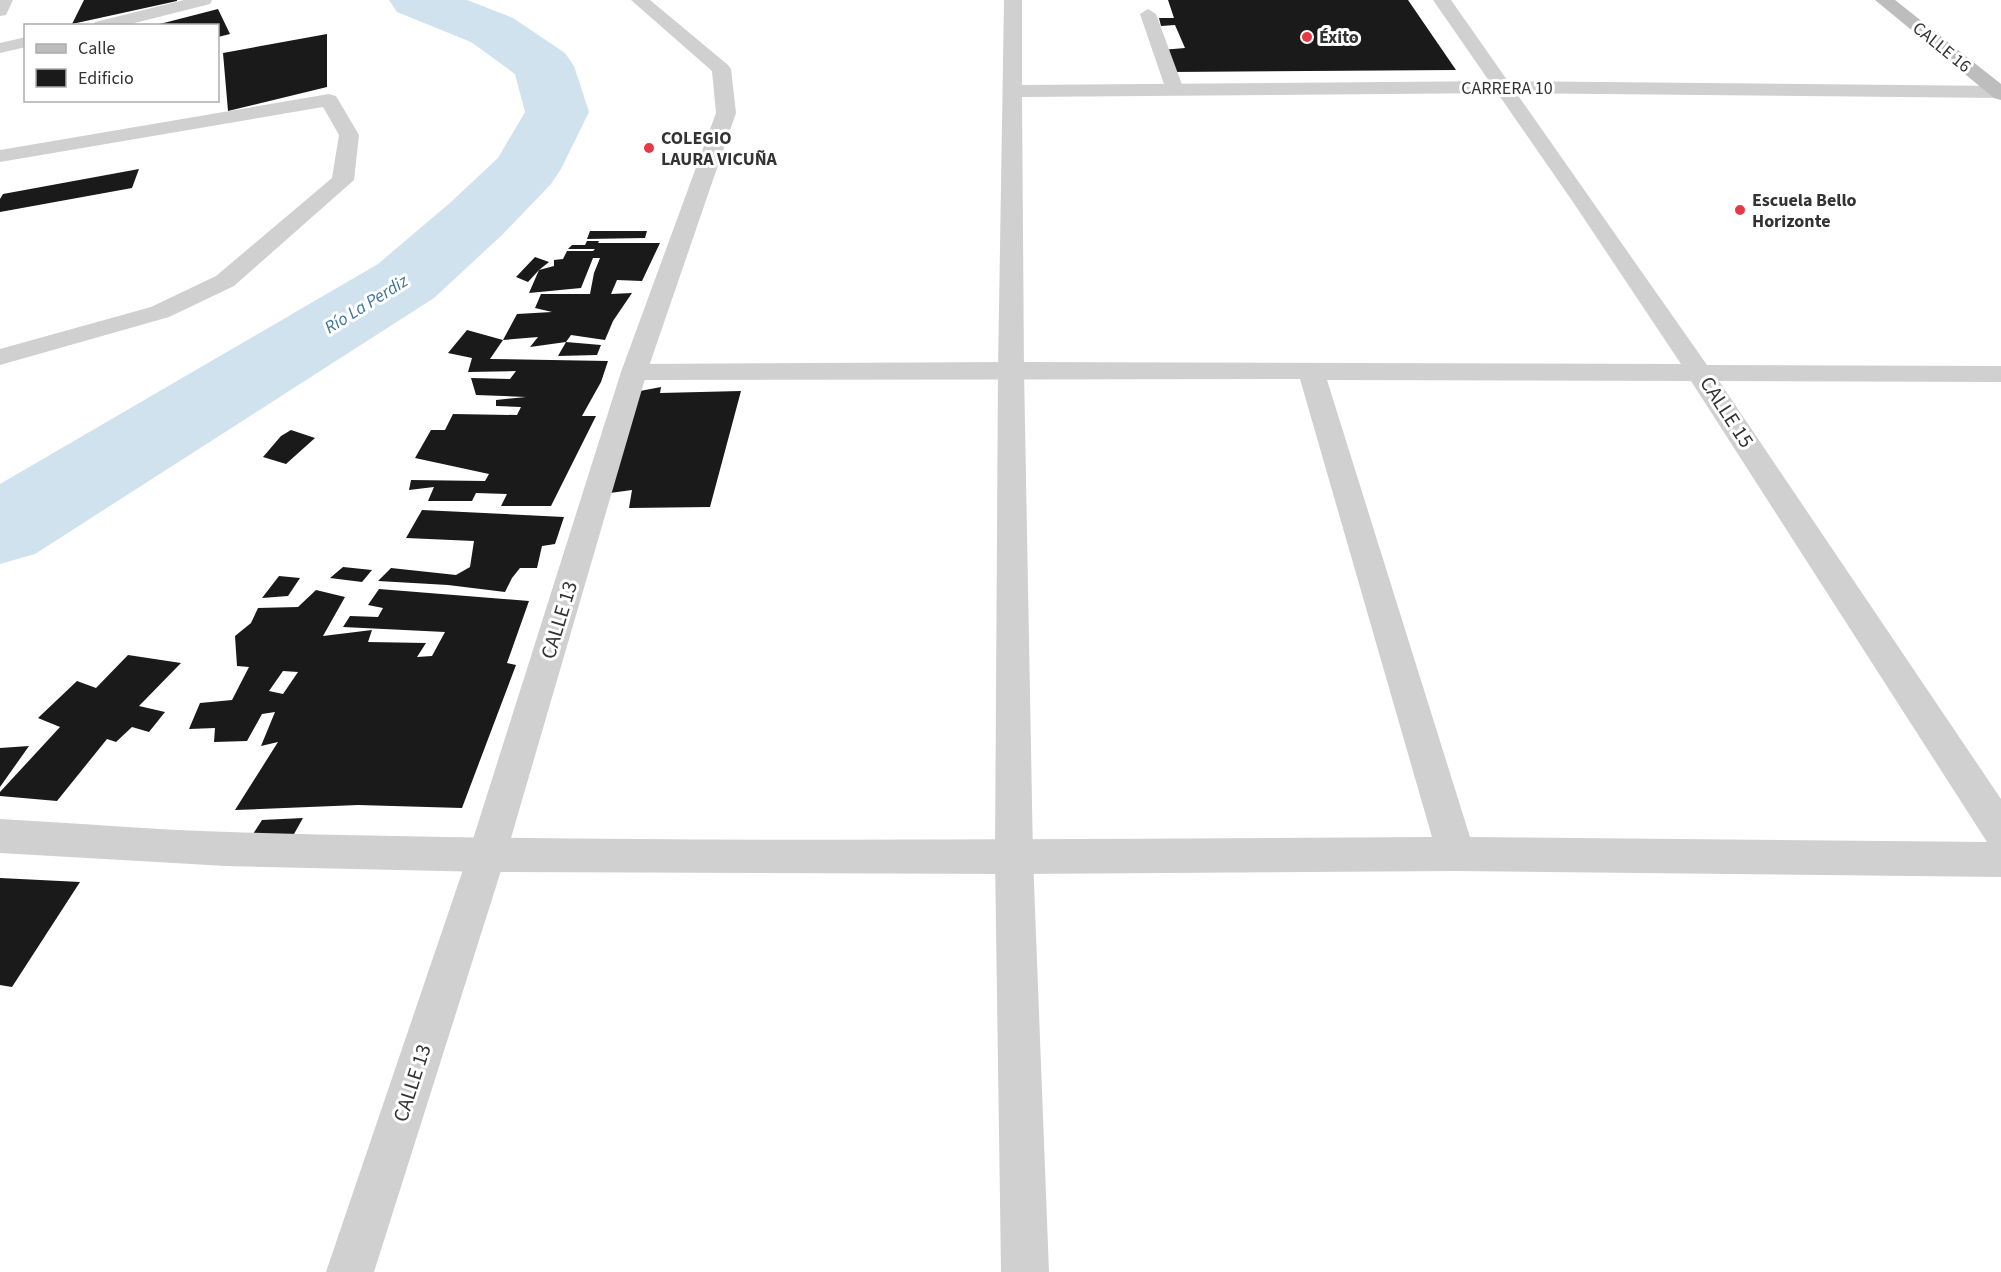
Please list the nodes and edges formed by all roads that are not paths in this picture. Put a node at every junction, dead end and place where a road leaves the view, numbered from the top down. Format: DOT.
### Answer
graph roads {
  1 [pos="4,0"];
  2 [pos="204,0"];
  3 [pos="640,0"];
  4 [pos="1013,0"];
  5 [pos="1442,0"];
  6 [pos="1884,0"];
  7 [pos="0,11"];
  8 [pos="1148,14"];
  9 [pos="109,24"];
  10 [pos="24,42"];
  11 [pos="0,48"];
  12 [pos="1505,87"];
  13 [pos="1175,90"];
  14 [pos="1013,91"];
  15 [pos="2000,93"];
  16 [pos="0,156"];
  17 [pos="0,357"];
  18 [pos="1011,370"];
  19 [pos="1311,371"];
  20 [pos="634,372"];
  21 [pos="1701,374"];
  22 [pos="2001,374"];
  23 [pos="2001,831"];
  24 [pos="0,836"];
  25 [pos="1456,854"];
  26 [pos="487,855"];
  27 [pos="1014,857"];
  28 [pos="2001,860"];
  29 [pos="350,1272"];
  30 [pos="1024,1272"];
  1 -- 7 [label="street"];
  2 -- 9 [label="lane"];
  3 -- 20 [label="street, CALLE 13"];
  4 -- 14 [label="street"];
  5 -- 12 [label="street, CALLE 15"];
  6 -- 15 [label="main road, CALLE 16"];
  8 -- 13 [label="lane"];
  10 -- 11 [label="lane"];
  12 -- 13 [label="street, CARRERA 10"];
  12 -- 15 [label="street, CARRERA 10"];
  12 -- 21 [label="street, CALLE 15"];
  13 -- 14 [label="street, CARRERA 10"];
  14 -- 18 [label="street"];
  16 -- 17 [label="street"];
  18 -- 19 [label="street"];
  18 -- 20 [label="street"];
  18 -- 27 [label="street"];
  19 -- 21 [label="street"];
  19 -- 25 [label="street"];
  20 -- 26 [label="street, CALLE 13"];
  21 -- 22 [label="street"];
  21 -- 23 [label="street, CALLE 15"];
  24 -- 26 [label="street"];
  25 -- 27 [label="street"];
  25 -- 28 [label="street"];
  26 -- 27 [label="street"];
  26 -- 29 [label="street, CALLE 13"];
  27 -- 30 [label="street"];
}
